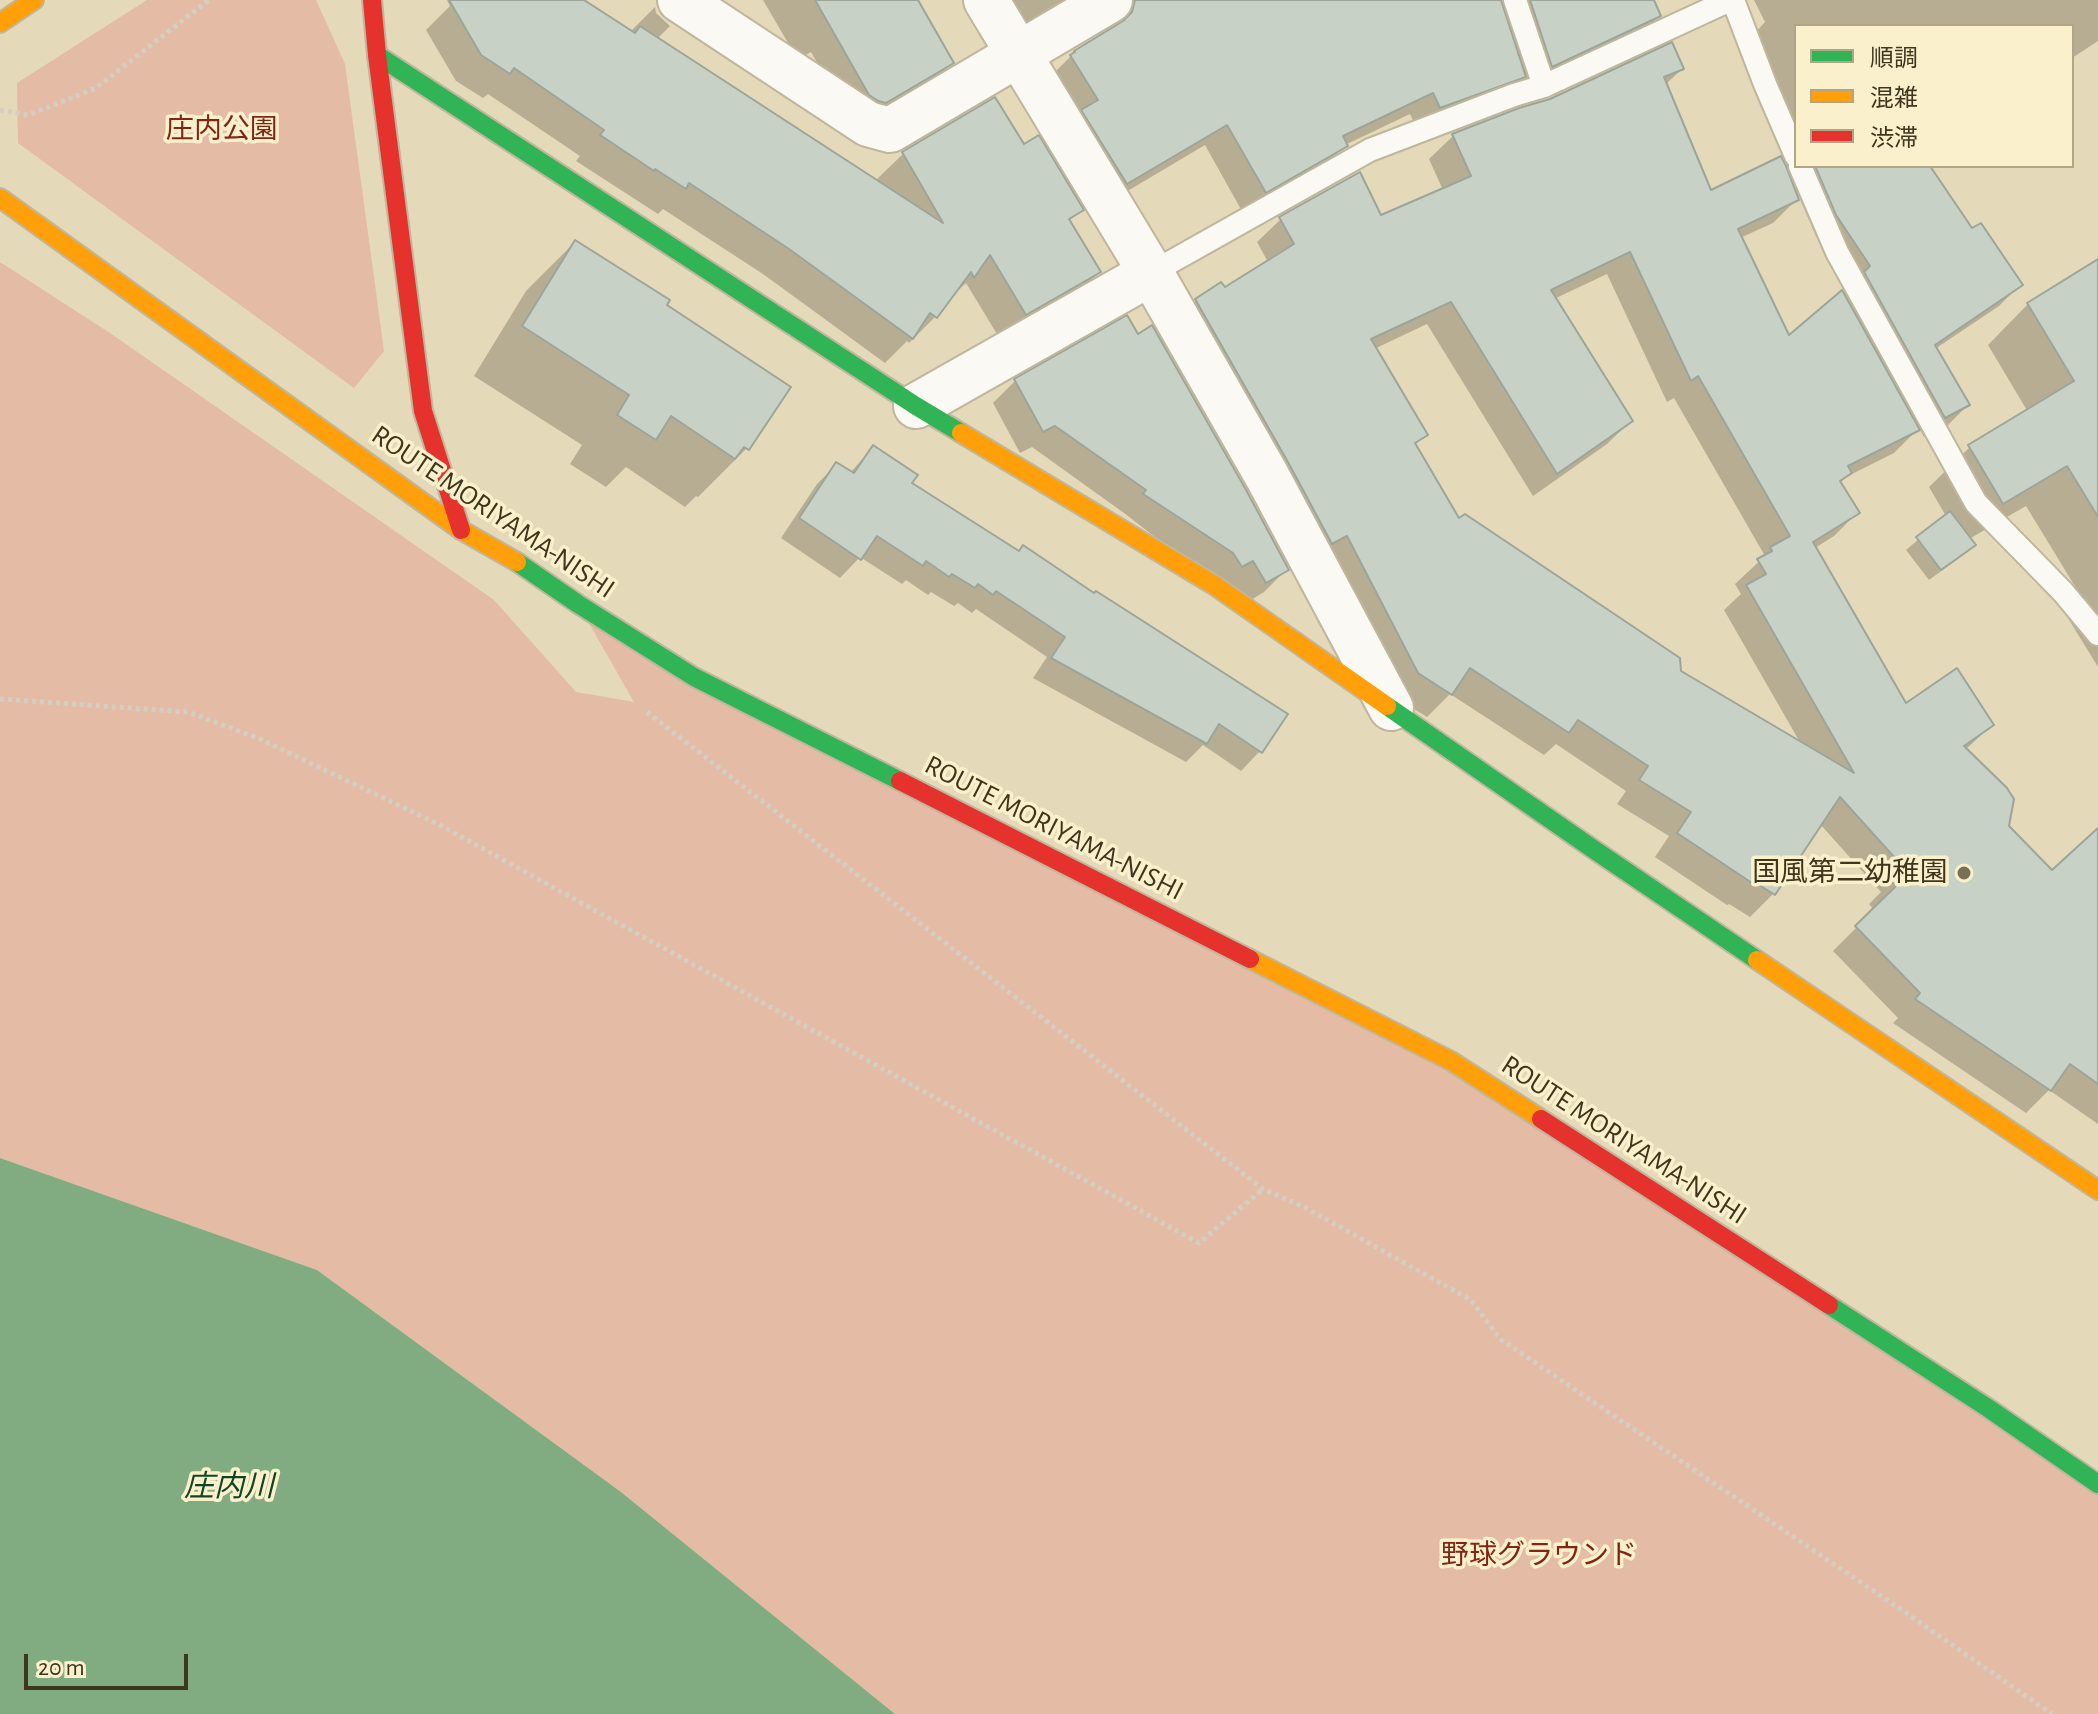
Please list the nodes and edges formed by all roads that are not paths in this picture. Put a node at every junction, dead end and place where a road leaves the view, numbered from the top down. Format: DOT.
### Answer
graph roads {
  1 [pos="34,0"];
  2 [pos="372,0"];
  3 [pos="680,0"];
  4 [pos="986,0"];
  5 [pos="1110,0"];
  6 [pos="1515,0"];
  7 [pos="1732,0"];
  8 [pos="0,23"];
  9 [pos="377,55"];
  10 [pos="1018,55"];
  11 [pos="1544,86"];
  12 [pos="1794,151"];
  13 [pos="1801,168"];
  14 [pos="0,198"];
  15 [pos="1151,273"];
  16 [pos="916,406"];
  17 [pos="461,530"];
  18 [pos="2098,634"];
  19 [pos="1391,708"];
  20 [pos="2098,1190"];
  21 [pos="2098,1484"];
  1 -- 8 [label="street"];
  2 -- 9 [label="street"];
  3 -- 10 [label="street"];
  4 -- 10 [label="street"];
  5 -- 10 [label="street"];
  6 -- 11 [label="lane"];
  7 -- 11 [label="lane"];
  7 -- 12 [label="lane"];
  9 -- 16 [label="street"];
  9 -- 17 [label="street"];
  10 -- 15 [label="street"];
  11 -- 15 [label="lane"];
  13 -- 18 [label="lane"];
  14 -- 17 [label="street, ROUTE MORIYAMA-NISHI"];
  15 -- 16 [label="street"];
  15 -- 19 [label="street"];
  16 -- 19 [label="street"];
  17 -- 21 [label="street, ROUTE MORIYAMA-NISHI"];
  19 -- 20 [label="street"];
}
